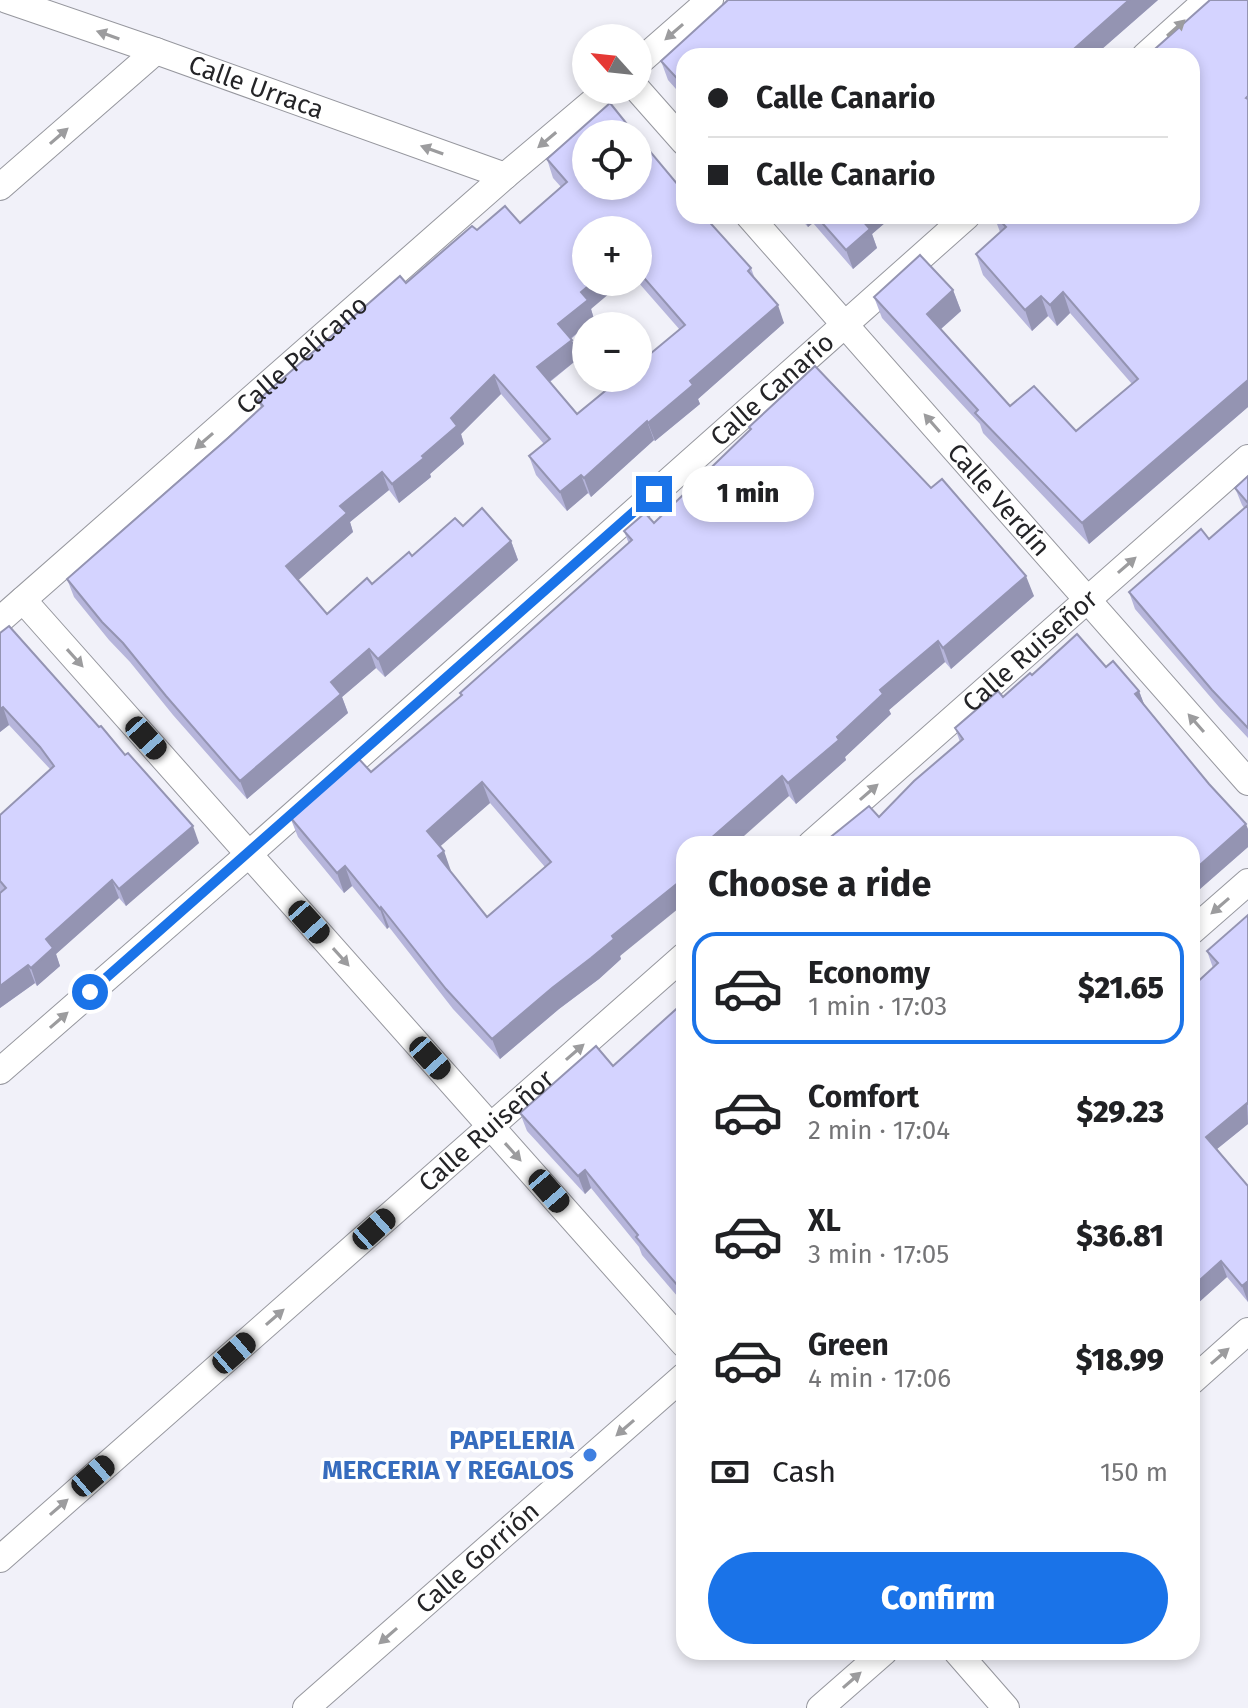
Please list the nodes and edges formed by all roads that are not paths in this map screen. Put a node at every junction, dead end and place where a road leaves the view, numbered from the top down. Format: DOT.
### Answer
graph roads {
  1 [pos="7,0"];
  2 [pos="710,0"];
  3 [pos="1207,0"];
  4 [pos="1154,48"];
  5 [pos="156,51"];
  6 [pos="652,51"];
  7 [pos="590,104"];
  8 [pos="650,104"];
  9 [pos="676,133"];
  10 [pos="505,176"];
  11 [pos="0,187"];
  12 [pos="756,224"];
  13 [pos="958,224"];
  14 [pos="845,325"];
  15 [pos="1248,458"];
  16 [pos="23,600"];
  17 [pos="1087,600"];
  18 [pos="0,620"];
  19 [pos="1248,782"];
  20 [pos="820,836"];
  21 [pos="249,854"];
  22 [pos="1248,882"];
  23 [pos="1200,924"];
  24 [pos="676,963"];
  25 [pos="0,1071"];
  26 [pos="491,1126"];
  27 [pos="1248,1331"];
  28 [pos="676,1335"];
  29 [pos="1200,1374"];
  30 [pos="676,1383"];
  31 [pos="0,1559"];
  32 [pos="875,1660"];
  33 [pos="964,1660"];
  34 [pos="306,1708"];
  35 [pos="820,1708"];
  36 [pos="1006,1708"];
  5 -- 1 [label="street, Calle Urraca, one-way"];
  2 -- 6 [label="street, one-way"];
  4 -- 3 [label="street, one-way"];
  10 -- 5 [label="street, Calle Urraca, one-way"];
  11 -- 5 [label="street, one-way"];
  7 -- 10 [label="street, Calle Pelícano, one-way"];
  8 -- 9 [label="street"];
  10 -- 16 [label="street, Calle Pelícano, one-way"];
  12 -- 14 [label="street, Calle Verdín"];
  13 -- 14 [label="street, Calle Canario"];
  17 -- 14 [label="street, Calle Verdín, one-way"];
  14 -- 21 [label="street, Calle Canario"];
  17 -- 15 [label="street, Calle Ruiseñor, one-way"];
  16 -- 18 [label="street, Calle Pelícano"];
  16 -- 21 [label="street, one-way"];
  19 -- 17 [label="street, Calle Verdín, one-way"];
  20 -- 17 [label="street, Calle Ruiseñor, one-way"];
  25 -- 21 [label="street, Calle Canario, one-way"];
  21 -- 26 [label="street, one-way"];
  22 -- 23 [label="street, one-way"];
  26 -- 24 [label="street, Calle Ruiseñor, one-way"];
  26 -- 28 [label="street, one-way"];
  31 -- 26 [label="street, Calle Ruiseñor, one-way"];
  29 -- 27 [label="street, one-way"];
  30 -- 34 [label="street, Calle Gorrión, one-way"];
  35 -- 32 [label="street, one-way"];
  33 -- 36 [label="street"];
}
